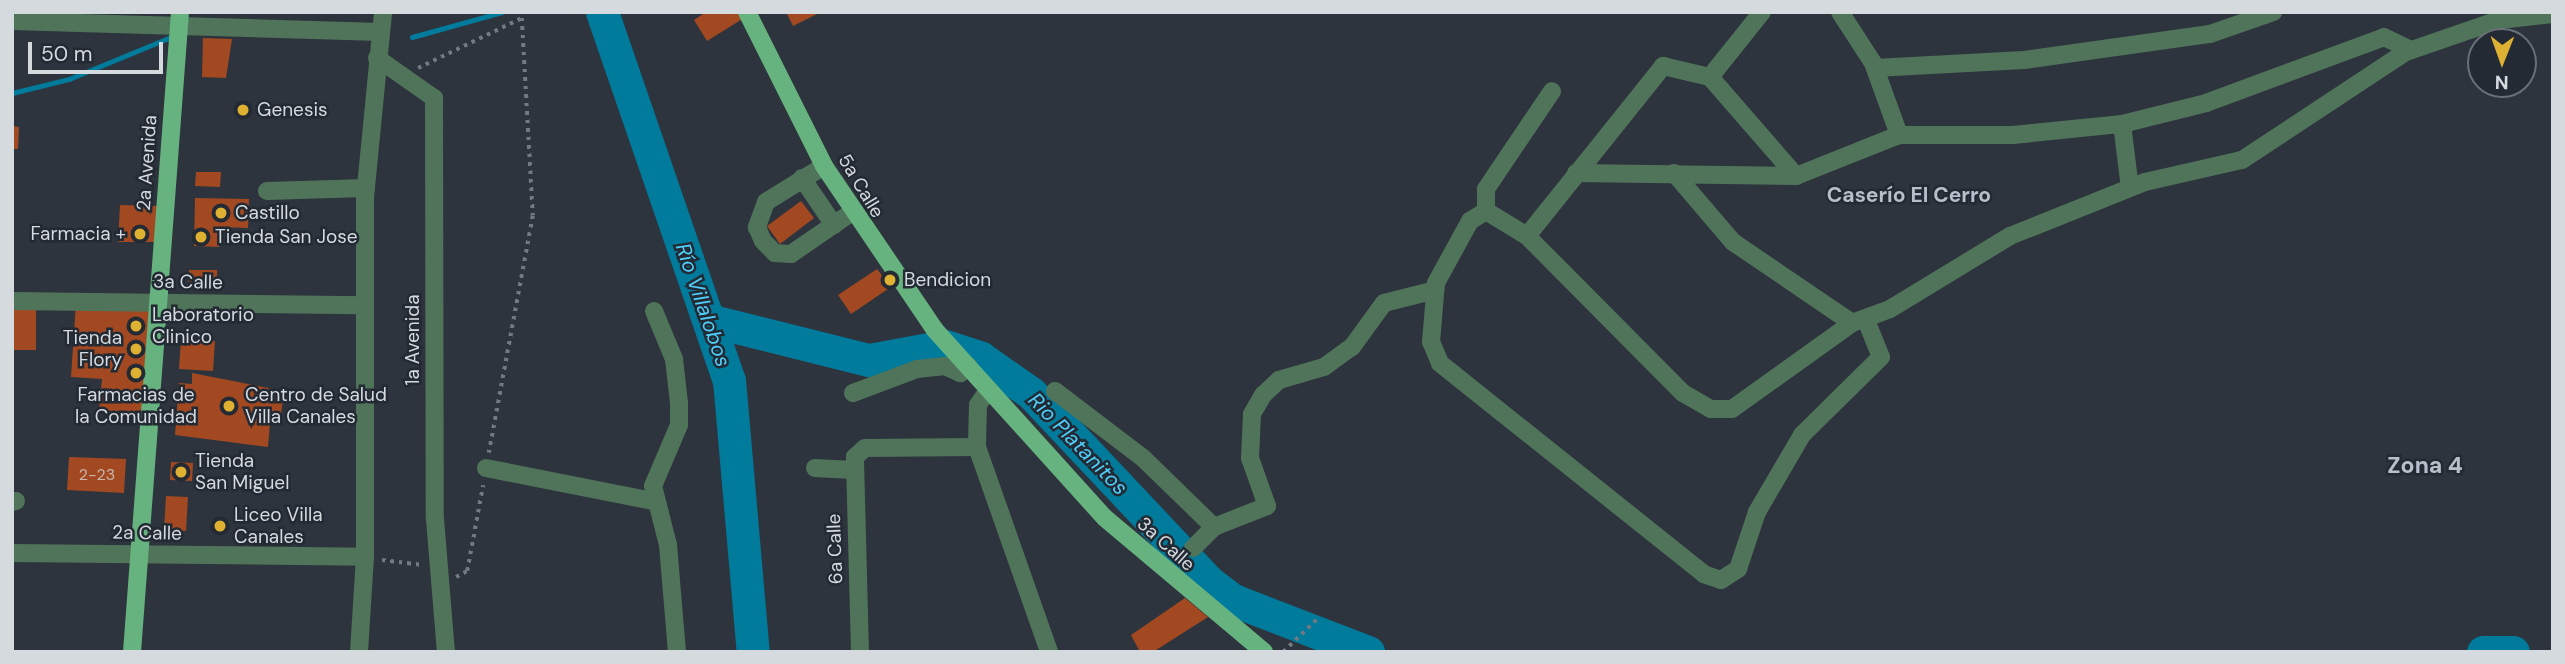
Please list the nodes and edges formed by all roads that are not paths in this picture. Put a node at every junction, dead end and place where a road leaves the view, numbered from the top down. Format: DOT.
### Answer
graph roads {
  1 [pos="401,12"];
  2 [pos="747,12"];
  3 [pos="1762,12"];
  4 [pos="1840,12"];
  5 [pos="2273,12"];
  6 [pos="2553,14"];
  7 [pos="382,20"];
  8 [pos="12,21"];
  9 [pos="178,29"];
  10 [pos="2411,50"];
  11 [pos="377,58"];
  12 [pos="1875,68"];
  13 [pos="1710,77"];
  14 [pos="1552,91"];
  15 [pos="2122,124"];
  16 [pos="1899,135"];
  17 [pos="824,166"];
  18 [pos="1576,173"];
  19 [pos="1674,173"];
  20 [pos="1796,176"];
  21 [pos="802,178"];
  22 [pos="366,188"];
  23 [pos="2130,188"];
  24 [pos="267,191"];
  25 [pos="1486,211"];
  26 [pos="852,212"];
  27 [pos="834,225"];
  28 [pos="1527,236"];
  29 [pos="1435,290"];
  30 [pos="12,301"];
  31 [pos="157,303"];
  32 [pos="364,305"];
  33 [pos="654,311"];
  34 [pos="1859,321"];
  35 [pos="967,365"];
  36 [pos="989,389"];
  37 [pos="1055,391"];
  38 [pos="853,393"];
  39 [pos="977,447"];
  40 [pos="486,468"];
  41 [pos="815,468"];
  42 [pos="853,470"];
  43 [pos="653,501"];
  44 [pos="1214,527"];
  45 [pos="1193,548"];
  46 [pos="12,554"];
  47 [pos="139,554"];
  48 [pos="365,557"];
  49 [pos="132,652"];
  50 [pos="359,652"];
  51 [pos="446,652"];
  52 [pos="677,652"];
  53 [pos="860,652"];
  54 [pos="1049,652"];
  55 [pos="1264,652"];
  1 -- 7 [label="street"];
  2 -- 17 [label="main road, 5a Calle"];
  3 -- 13 [label="street"];
  4 -- 12 [label="street"];
  5 -- 12 [label="street"];
  6 -- 10 [label="street"];
  7 -- 9 [label="street"];
  7 -- 11 [label="street"];
  8 -- 9 [label="street"];
  9 -- 31 [label="main road, 2a Avenida"];
  10 -- 15 [label="street"];
  10 -- 23 [label="street"];
  11 -- 22 [label="street"];
  11 -- 51 [label="street, 1a Avenida"];
  12 -- 16 [label="street"];
  13 -- 18 [label="street"];
  13 -- 20 [label="street"];
  14 -- 25 [label="street"];
  15 -- 16 [label="street"];
  15 -- 23 [label="street"];
  16 -- 20 [label="street"];
  17 -- 21 [label="street"];
  17 -- 26 [label="main road, 5a Calle"];
  18 -- 19 [label="street"];
  18 -- 28 [label="street"];
  19 -- 20 [label="street"];
  19 -- 34 [label="street"];
  21 -- 27 [label="street"];
  21 -- 27 [label="street"];
  22 -- 24 [label="street"];
  22 -- 32 [label="street"];
  23 -- 34 [label="street"];
  25 -- 28 [label="street"];
  25 -- 29 [label="street"];
  26 -- 27 [label="street"];
  26 -- 35 [label="main road, 5a Calle"];
  28 -- 34 [label="street"];
  29 -- 34 [label="street"];
  29 -- 44 [label="street"];
  30 -- 31 [label="street, 3a Calle"];
  31 -- 32 [label="street, 3a Calle"];
  31 -- 47 [label="main road, 2a Avenida"];
  32 -- 48 [label="street"];
  33 -- 43 [label="street"];
  35 -- 36 [label="main road, 3a Calle"];
  35 -- 38 [label="street"];
  36 -- 39 [label="street"];
  36 -- 55 [label="main road, 3a Calle"];
  37 -- 44 [label="street"];
  39 -- 42 [label="street"];
  39 -- 54 [label="street"];
  40 -- 43 [label="street"];
  41 -- 42 [label="street"];
  42 -- 53 [label="street, 6a Calle"];
  43 -- 52 [label="street"];
  44 -- 45 [label="street"];
  46 -- 47 [label="street, 2a Calle"];
  47 -- 48 [label="street, 2a Calle"];
  47 -- 49 [label="main road, 2a Avenida"];
  48 -- 50 [label="street"];
}
